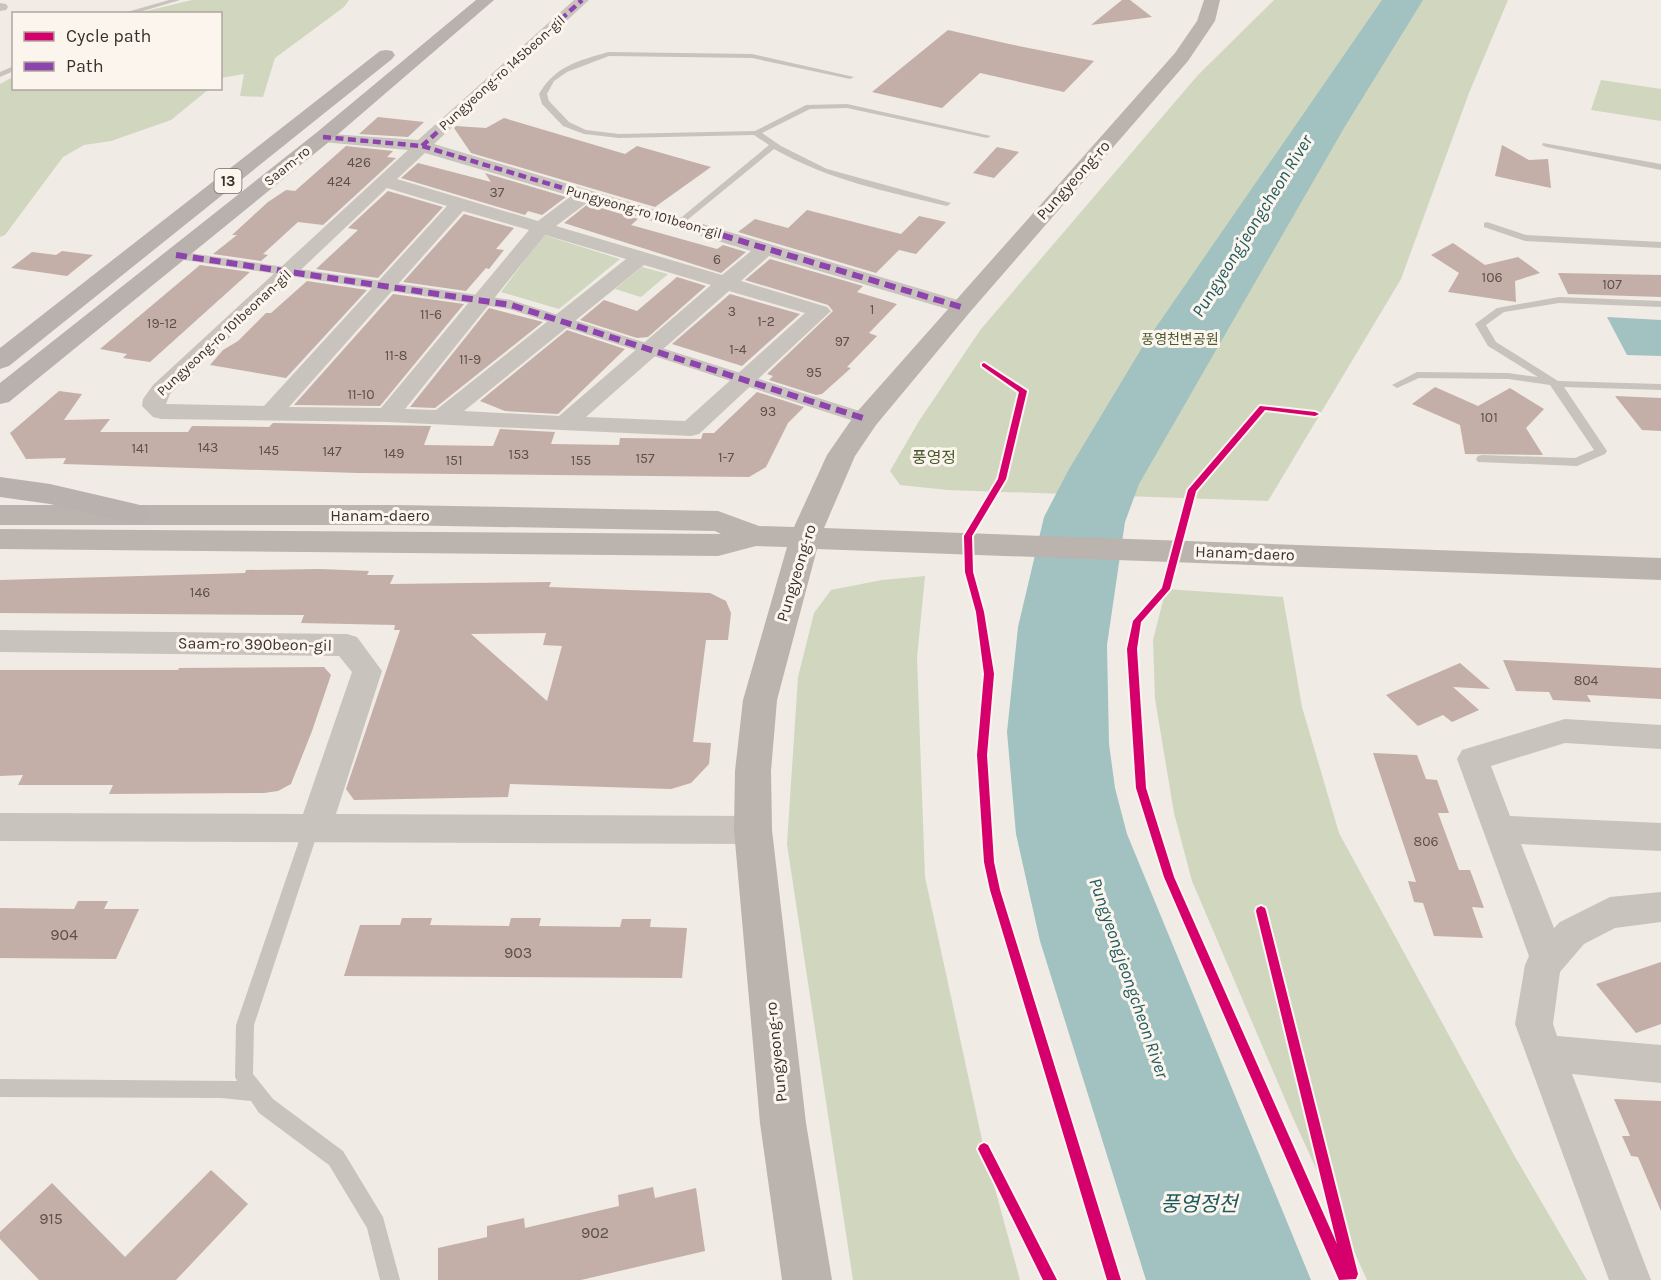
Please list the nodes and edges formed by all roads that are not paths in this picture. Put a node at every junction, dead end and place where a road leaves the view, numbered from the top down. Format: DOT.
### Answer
graph roads {
  1 [pos="177,0"];
  2 [pos="456,0"];
  3 [pos="486,0"];
  4 [pos="582,0"];
  5 [pos="1212,0"];
  6 [pos="131,12"];
  7 [pos="419,30"];
  8 [pos="400,44"];
  9 [pos="850,77"];
  10 [pos="756,133"];
  11 [pos="987,136"];
  12 [pos="323,137"];
  13 [pos="1546,144"];
  14 [pos="422,146"];
  15 [pos="773,146"];
  16 [pos="1661,167"];
  17 [pos="384,181"];
  18 [pos="585,195"];
  19 [pos="460,203"];
  20 [pos="947,203"];
  21 [pos="680,223"];
  22 [pos="1487,225"];
  23 [pos="542,227"];
  24 [pos="1661,245"];
  25 [pos="766,248"];
  26 [pos="176,255"];
  27 [pos="639,259"];
  28 [pos="288,272"];
  29 [pos="724,283"];
  30 [pos="384,287"];
  31 [pos="482,300"];
  32 [pos="1661,304"];
  33 [pos="961,307"];
  34 [pos="562,320"];
  35 [pos="650,348"];
  36 [pos="0,361"];
  37 [pos="747,379"];
  38 [pos="1556,384"];
  39 [pos="1397,385"];
  40 [pos="1661,387"];
  41 [pos="4,395"];
  42 [pos="270,414"];
  43 [pos="387,415"];
  44 [pos="441,418"];
  45 [pos="866,419"];
  46 [pos="566,422"];
  47 [pos="1482,459"];
  48 [pos="0,487"];
  49 [pos="136,514"];
  50 [pos="0,515"];
  51 [pos="756,536"];
  52 [pos="805,537"];
  53 [pos="0,539"];
  54 [pos="1661,569"];
  55 [pos="0,641"];
  56 [pos="1661,737"];
  57 [pos="0,827"];
  58 [pos="315,828"];
  59 [pos="753,830"];
  60 [pos="1499,830"];
  61 [pos="1661,837"];
  62 [pos="1661,907"];
  63 [pos="1548,959"];
  64 [pos="1545,1053"];
  65 [pos="1661,1064"];
  66 [pos="0,1088"];
  67 [pos="255,1092"];
  68 [pos="390,1280"];
  69 [pos="807,1280"];
  70 [pos="1630,1280"];
  1 -- 6 [label="lane"];
  2 -- 7 [label="main road"];
  3 -- 12 [label="main road, Saam-ro / 13"];
  4 -- 14 [label="street, Pungyeong-ro 145beon-gil"];
  5 -- 33 [label="main road, Pungyeong-ro"];
  8 -- 36 [label="main road, Saam-ro / 13"];
  9 -- 10 [label="lane"];
  10 -- 11 [label="lane"];
  10 -- 15 [label="lane"];
  12 -- 14 [label="street, Pungyeong-ro 101beon-gil"];
  12 -- 26 [label="main road, Saam-ro / 13"];
  13 -- 16 [label="lane"];
  14 -- 17 [label="street, Pungyeong-ro 101beonan-gil"];
  14 -- 18 [label="street, Pungyeong-ro 101beon-gil"];
  15 -- 20 [label="lane"];
  15 -- 21 [label="lane"];
  17 -- 19 [label="street, Pungyeong-ro 101beonan-gil"];
  17 -- 28 [label="street, Pungyeong-ro 101beonan-gil"];
  18 -- 21 [label="street, Pungyeong-ro 101beon-gil"];
  18 -- 23 [label="street"];
  19 -- 23 [label="street, Pungyeong-ro 101beonan-gil"];
  19 -- 30 [label="street"];
  21 -- 25 [label="street, Pungyeong-ro 101beon-gil"];
  22 -- 24 [label="lane"];
  23 -- 27 [label="street, Pungyeong-ro 101beonan-gil"];
  23 -- 31 [label="street"];
  25 -- 29 [label="street"];
  25 -- 33 [label="street, Pungyeong-ro 101beon-gil"];
  26 -- 28 [label="street"];
  26 -- 41 [label="main road, Saam-ro / 13"];
  27 -- 29 [label="street, Pungyeong-ro 101beonan-gil"];
  27 -- 34 [label="street"];
  28 -- 30 [label="street"];
  28 -- 42 [label="street, Pungyeong-ro 101beonan-gil"];
  29 -- 35 [label="street"];
  29 -- 37 [label="street, Pungyeong-ro 101beonan-gil"];
  30 -- 31 [label="street"];
  30 -- 42 [label="street"];
  31 -- 34 [label="street"];
  31 -- 43 [label="street"];
  32 -- 38 [label="lane"];
  33 -- 45 [label="main road, Pungyeong-ro"];
  34 -- 35 [label="street"];
  34 -- 44 [label="street"];
  35 -- 37 [label="street"];
  35 -- 46 [label="street"];
  37 -- 45 [label="street"];
  37 -- 46 [label="street, Pungyeong-ro 101beonan-gil"];
  38 -- 39 [label="lane"];
  38 -- 40 [label="lane"];
  38 -- 47 [label="lane"];
  42 -- 43 [label="street, Pungyeong-ro 101beonan-gil"];
  43 -- 44 [label="street, Pungyeong-ro 101beonan-gil"];
  44 -- 46 [label="street, Pungyeong-ro 101beonan-gil"];
  45 -- 52 [label="main road, Pungyeong-ro"];
  48 -- 49 [label="main road"];
  49 -- 50 [label="main road, Hanam-daero"];
  49 -- 51 [label="main road, Hanam-daero"];
  51 -- 52 [label="main road, Hanam-daero"];
  51 -- 53 [label="main road, Hanam-daero"];
  52 -- 54 [label="main road, Hanam-daero"];
  52 -- 59 [label="main road, Pungyeong-ro"];
  55 -- 58 [label="street, Saam-ro 390beon-gil"];
  56 -- 60 [label="street"];
  57 -- 58 [label="street"];
  58 -- 59 [label="street"];
  58 -- 67 [label="lane"];
  59 -- 69 [label="main road, Pungyeong-ro"];
  60 -- 61 [label="street"];
  60 -- 63 [label="street"];
  62 -- 63 [label="street"];
  63 -- 64 [label="street"];
  64 -- 65 [label="street"];
  64 -- 70 [label="street"];
  66 -- 67 [label="lane"];
  67 -- 68 [label="lane"];
}
